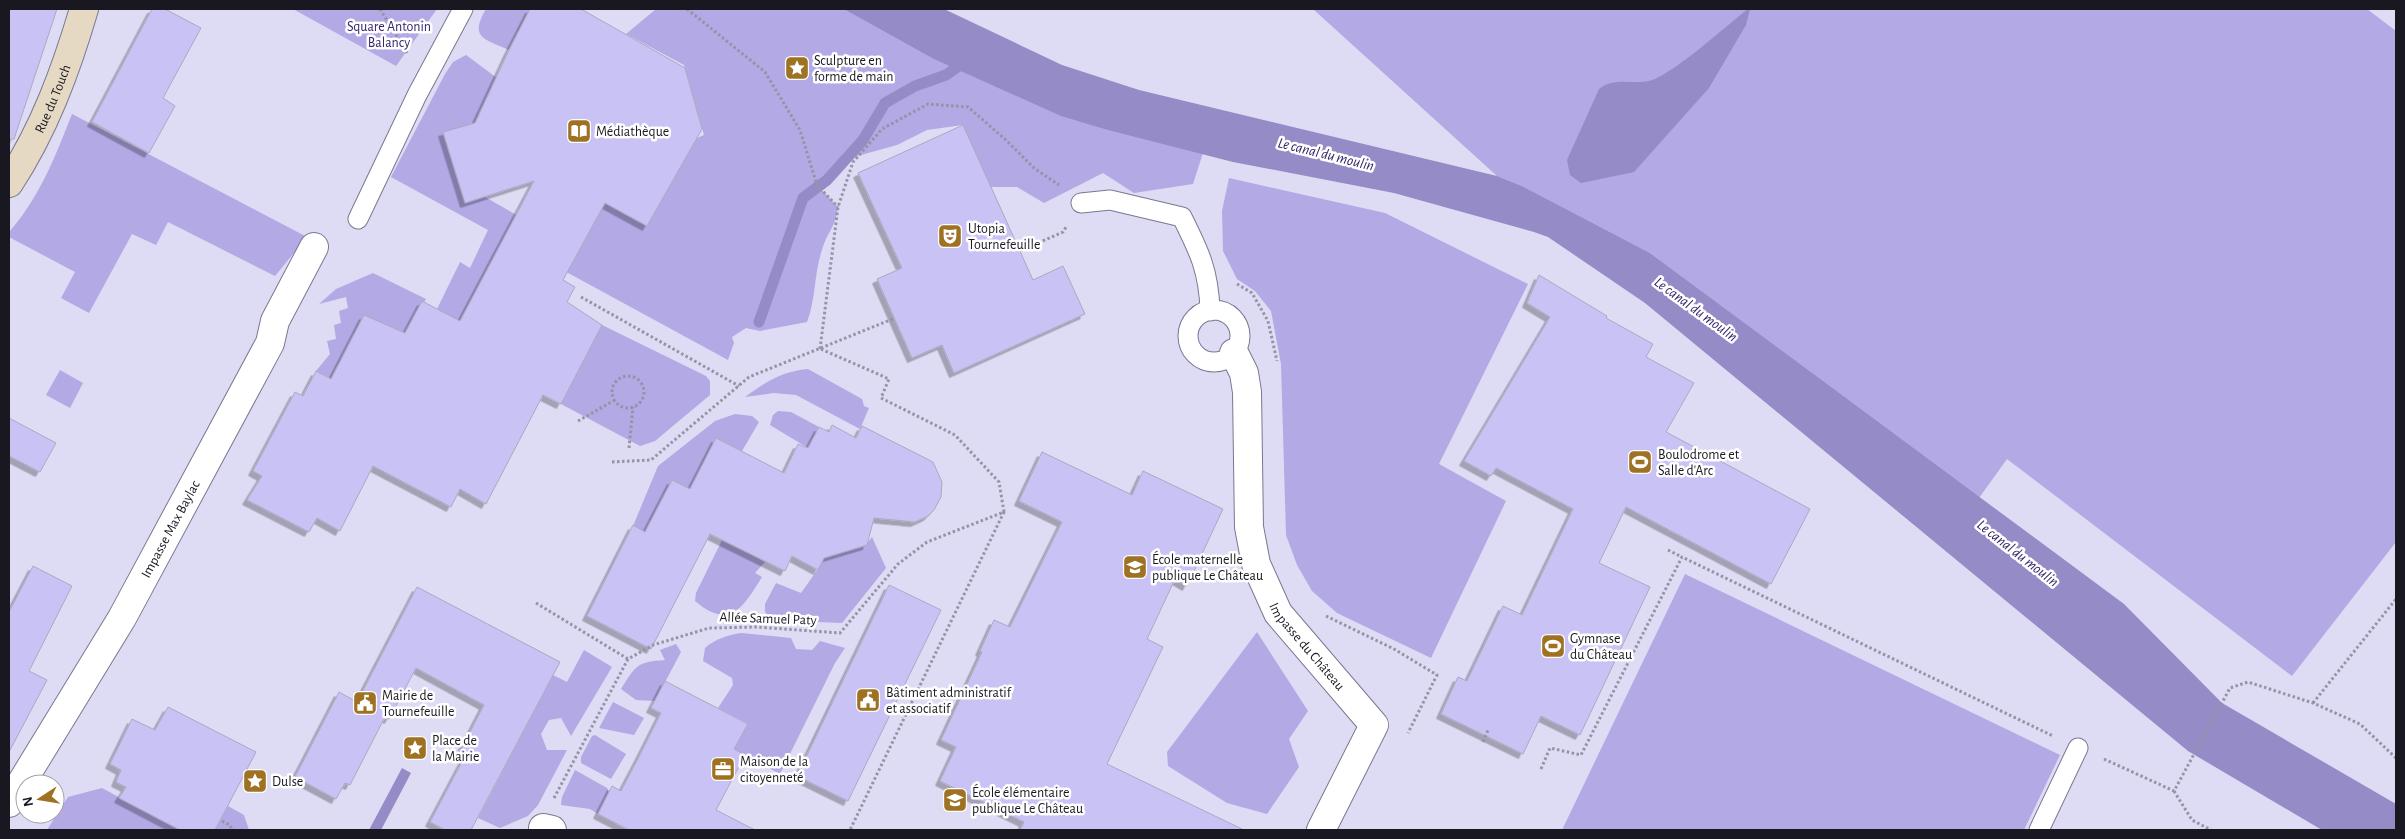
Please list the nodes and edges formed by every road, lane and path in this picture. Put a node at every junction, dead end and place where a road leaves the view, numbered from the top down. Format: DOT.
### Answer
graph roads {
  1 [pos="84,9"];
  2 [pos="380,9"];
  3 [pos="463,9"];
  4 [pos="687,9"];
  5 [pos="417,95"];
  6 [pos="9,183"];
  7 [pos="1081,203"];
  8 [pos="838,207"];
  9 [pos="358,219"];
  10 [pos="314,247"];
  11 [pos="1020,251"];
  12 [pos="1202,258"];
  13 [pos="581,297"];
  14 [pos="1210,311"];
  15 [pos="895,318"];
  16 [pos="820,349"];
  17 [pos="1234,353"];
  18 [pos="1277,371"];
  19 [pos="738,386"];
  20 [pos="615,400"];
  21 [pos="632,407"];
  22 [pos="578,421"];
  23 [pos="629,448"];
  24 [pos="612,462"];
  25 [pos="1004,512"];
  26 [pos="1668,550"];
  27 [pos="1682,557"];
  28 [pos="2396,599"];
  29 [pos="536,602"];
  30 [pos="1319,609"];
  31 [pos="628,659"];
  32 [pos="2312,703"];
  33 [pos="1488,730"];
  34 [pos="1406,736"];
  35 [pos="1483,742"];
  36 [pos="2078,748"];
  37 [pos="2396,758"];
  38 [pos="1541,769"];
  39 [pos="2174,791"];
  40 [pos="9,803"];
  41 [pos="222,820"];
  42 [pos="547,829"];
  43 [pos="232,830"];
  44 [pos="850,830"];
  45 [pos="1321,830"];
  46 [pos="2039,830"];
  47 [pos="2211,830"];
  1 -- 6 [label="street, Rue du Touch"];
  2 -- 5 [label="path"];
  3 -- 5 [label="lane"];
  4 -- 8 [label="path"];
  5 -- 9 [label="lane"];
  7 -- 8 [label="path"];
  7 -- 11 [label="path"];
  7 -- 12 [label="lane"];
  8 -- 16 [label="path"];
  10 -- 40 [label="street, Impasse Max Baylac"];
  12 -- 14 [label="lane"];
  12 -- 18 [label="path"];
  13 -- 19 [label="path"];
  14 -- 17 [label="lane"];
  14 -- 17 [label="lane"];
  15 -- 16 [label="path"];
  16 -- 19 [label="path"];
  16 -- 25 [label="path"];
  17 -- 45 [label="street, Impasse du Château"];
  19 -- 24 [label="path"];
  20 -- 21 [label="path"];
  20 -- 21 [label="path"];
  20 -- 22 [label="path"];
  21 -- 23 [label="path"];
  25 -- 31 [label="path, Allée Samuel Paty"];
  25 -- 44 [label="path"];
  26 -- 27 [label="path"];
  27 -- 36 [label="path"];
  27 -- 38 [label="path"];
  28 -- 32 [label="path"];
  29 -- 31 [label="path"];
  30 -- 34 [label="path"];
  31 -- 42 [label="path"];
  32 -- 37 [label="path"];
  32 -- 39 [label="path"];
  33 -- 35 [label="path"];
  36 -- 39 [label="path"];
  36 -- 46 [label="lane"];
  39 -- 47 [label="path"];
  41 -- 43 [label="path"];
}
